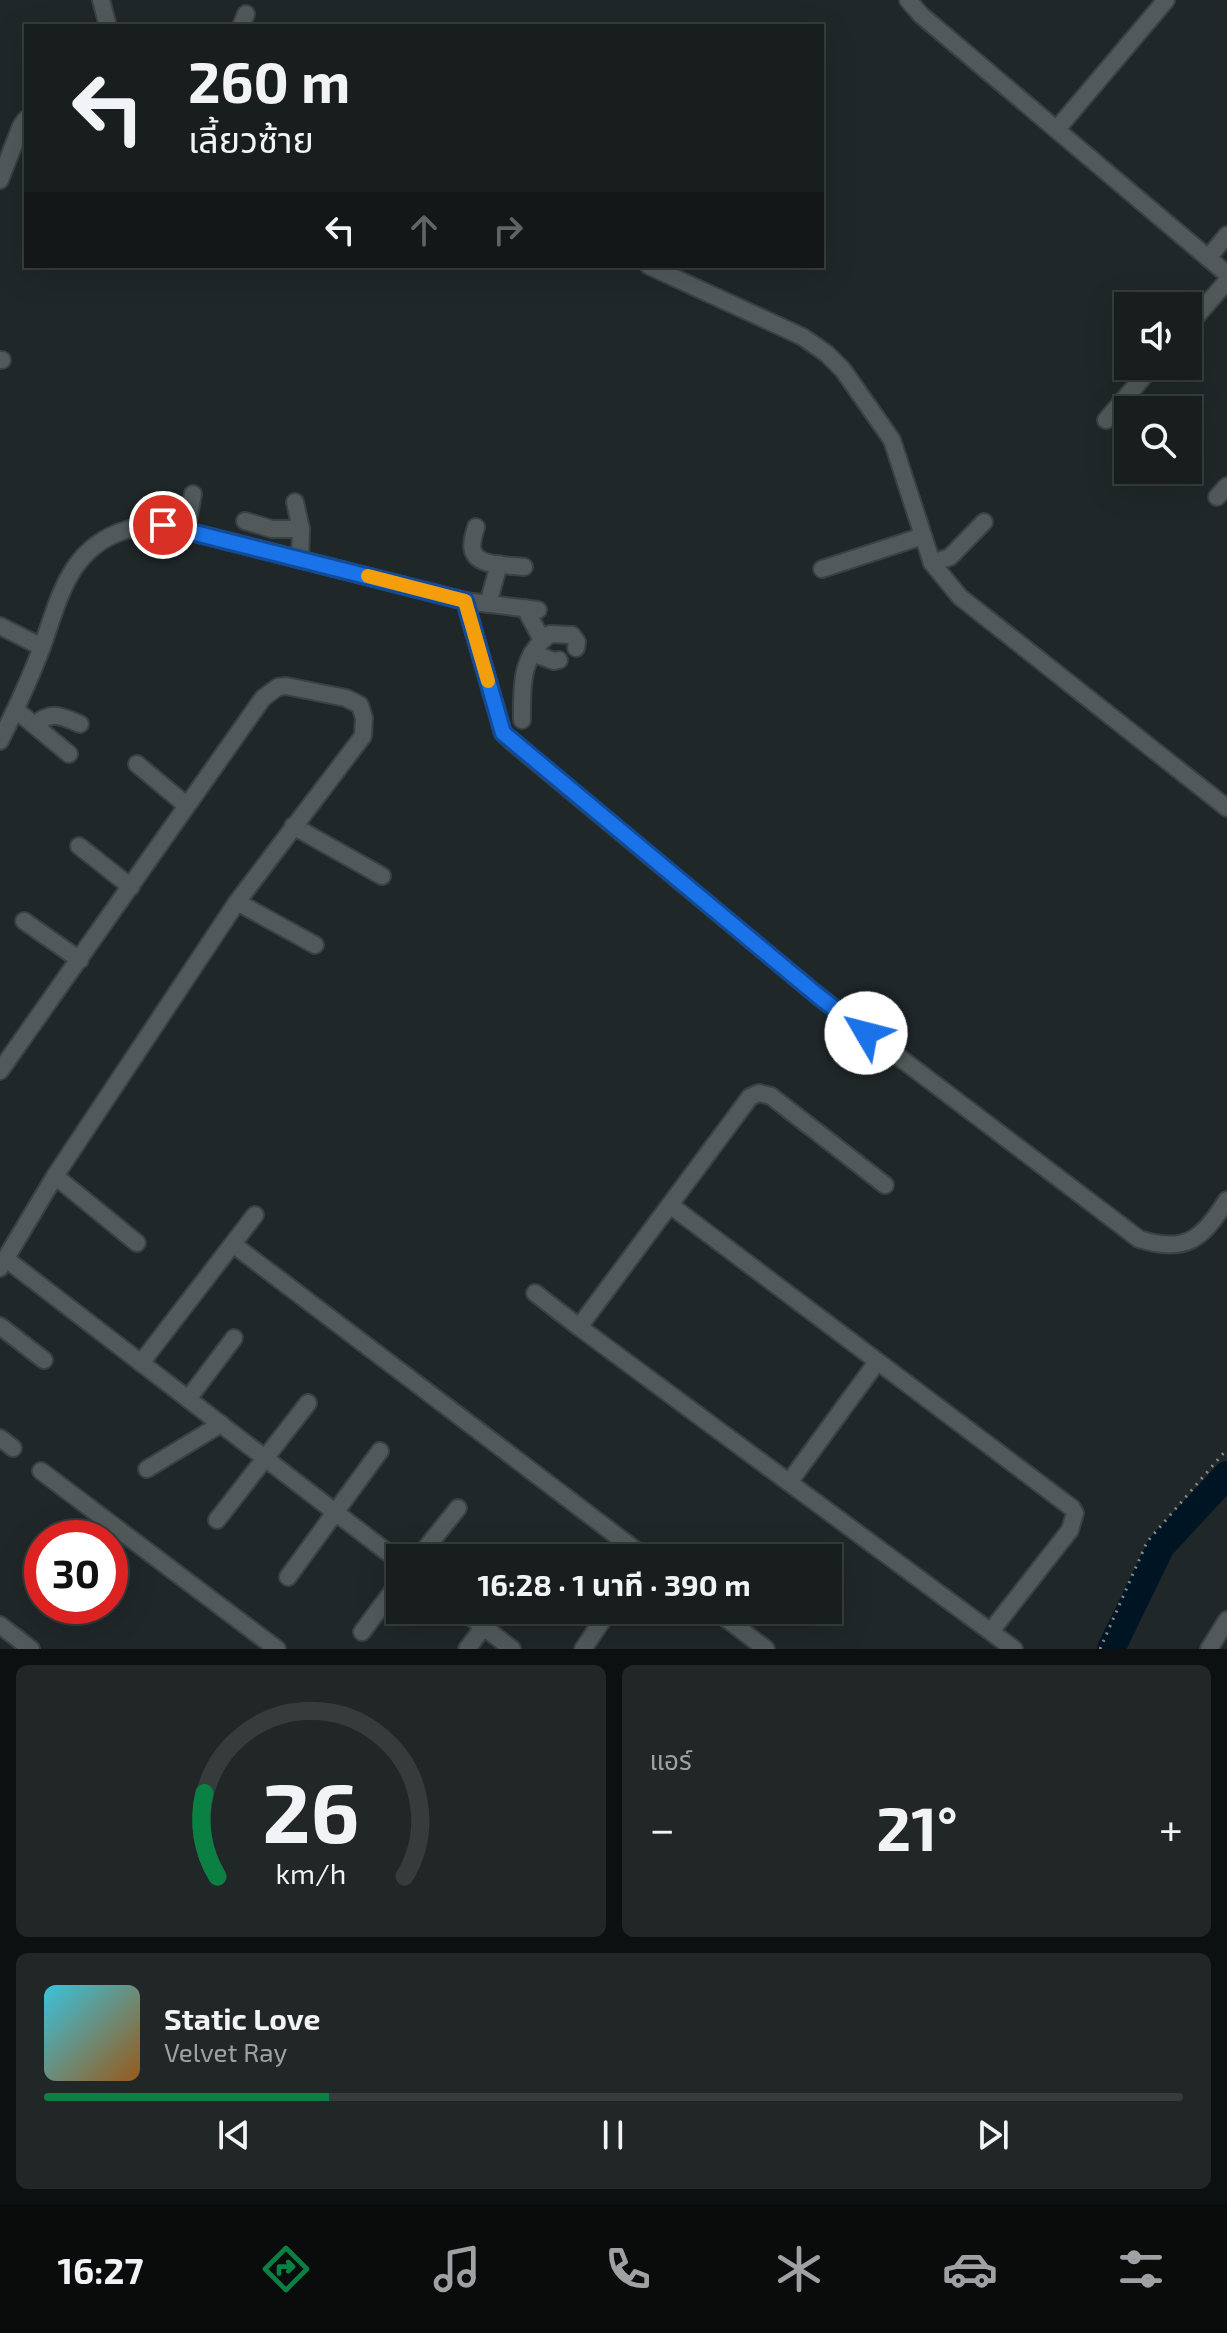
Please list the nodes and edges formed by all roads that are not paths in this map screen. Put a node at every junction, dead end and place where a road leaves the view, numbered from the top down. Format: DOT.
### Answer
graph roads {
  1 [pos="101,0"];
  2 [pos="908,0"];
  3 [pos="1166,0"];
  4 [pos="107,24"];
  5 [pos="24,122"];
  6 [pos="1057,129"];
  7 [pos="0,180"];
  8 [pos="1227,235"];
  9 [pos="1208,258"];
  10 [pos="653,268"];
  11 [pos="1227,274"];
  12 [pos="1227,281"];
  13 [pos="1202,310"];
  14 [pos="1141,380"];
  15 [pos="1106,420"];
  16 [pos="193,494"];
  17 [pos="295,502"];
  18 [pos="245,521"];
  19 [pos="984,522"];
  20 [pos="476,527"];
  21 [pos="301,529"];
  22 [pos="186,531"];
  23 [pos="923,536"];
  24 [pos="300,559"];
  25 [pos="932,563"];
  26 [pos="499,564"];
  27 [pos="524,567"];
  28 [pos="822,569"];
  29 [pos="465,601"];
  30 [pos="488,604"];
  31 [pos="0,626"];
  32 [pos="537,646"];
  33 [pos="42,647"];
  34 [pos="576,648"];
  35 [pos="559,660"];
  36 [pos="16,710"];
  37 [pos="522,720"];
  38 [pos="80,724"];
  39 [pos="35,725"];
  40 [pos="0,741"];
  41 [pos="69,754"];
  42 [pos="137,764"];
  43 [pos="186,805"];
  44 [pos="1227,808"];
  45 [pos="293,826"];
  46 [pos="79,846"];
  47 [pos="382,876"];
  48 [pos="131,887"];
  49 [pos="237,902"];
  50 [pos="24,921"];
  51 [pos="315,945"];
  52 [pos="80,960"];
  53 [pos="0,1071"];
  54 [pos="55,1176"];
  55 [pos="885,1185"];
  56 [pos="1227,1200"];
  57 [pos="670,1205"];
  58 [pos="255,1215"];
  59 [pos="137,1243"];
  60 [pos="234,1245"];
  61 [pos="3,1263"];
  62 [pos="535,1293"];
  63 [pos="0,1326"];
  64 [pos="579,1327"];
  65 [pos="234,1338"];
  66 [pos="44,1360"];
  67 [pos="877,1362"];
  68 [pos="141,1363"];
  69 [pos="188,1399"];
  70 [pos="308,1403"];
  71 [pos="221,1424"];
  72 [pos="380,1451"];
  73 [pos="264,1458"];
  74 [pos="147,1469"];
  75 [pos="41,1471"];
  76 [pos="790,1481"];
  77 [pos="458,1508"];
  78 [pos="334,1512"];
  79 [pos="217,1520"];
  80 [pos="429,1544"];
  81 [pos="628,1544"];
  82 [pos="386,1551"];
  83 [pos="288,1577"];
  84 [pos="386,1600"];
  85 [pos="1227,1620"];
  86 [pos="480,1624"];
  87 [pos="486,1624"];
  88 [pos="600,1624"];
  89 [pos="733,1624"];
  90 [pos="0,1625"];
  91 [pos="484,1627"];
  92 [pos="991,1631"];
  93 [pos="362,1632"];
  94 [pos="31,1649"];
  95 [pos="277,1649"];
  96 [pos="467,1649"];
  97 [pos="512,1649"];
  98 [pos="583,1649"];
  99 [pos="766,1649"];
  100 [pos="1014,1649"];
  101 [pos="1209,1649"];
  1 -- 4 [label="street"];
  2 -- 6 [label="street"];
  3 -- 6 [label="street"];
  5 -- 7 [label="street"];
  6 -- 9 [label="street"];
  8 -- 9 [label="street"];
  9 -- 11 [label="street"];
  10 -- 23 [label="street"];
  12 -- 13 [label="street"];
  14 -- 15 [label="street"];
  16 -- 22 [label="street"];
  17 -- 21 [label="street"];
  18 -- 21 [label="street"];
  19 -- 25 [label="street"];
  20 -- 26 [label="street"];
  21 -- 24 [label="street"];
  22 -- 24 [label="street"];
  22 -- 33 [label="street"];
  23 -- 25 [label="street"];
  23 -- 28 [label="street"];
  24 -- 29 [label="street"];
  25 -- 44 [label="street"];
  26 -- 27 [label="street"];
  26 -- 30 [label="street"];
  29 -- 30 [label="street"];
  29 -- 56 [label="street"];
  30 -- 32 [label="street"];
  31 -- 33 [label="street"];
  32 -- 34 [label="street"];
  32 -- 35 [label="street"];
  32 -- 37 [label="street"];
  33 -- 36 [label="street"];
  36 -- 39 [label="street"];
  36 -- 40 [label="street"];
  38 -- 39 [label="street"];
  39 -- 41 [label="street"];
  42 -- 43 [label="street"];
  43 -- 45 [label="street"];
  43 -- 48 [label="street"];
  45 -- 47 [label="street"];
  45 -- 49 [label="street"];
  46 -- 48 [label="street"];
  48 -- 52 [label="street"];
  49 -- 51 [label="street"];
  49 -- 54 [label="street"];
  50 -- 52 [label="street"];
  52 -- 53 [label="street"];
  54 -- 59 [label="street"];
  54 -- 61 [label="street"];
  55 -- 57 [label="street"];
  57 -- 64 [label="street"];
  57 -- 67 [label="street"];
  58 -- 60 [label="street"];
  60 -- 68 [label="street"];
  60 -- 81 [label="street"];
  61 -- 68 [label="street"];
  62 -- 64 [label="street"];
  63 -- 66 [label="street"];
  64 -- 76 [label="street"];
  65 -- 69 [label="street"];
  67 -- 76 [label="street"];
  67 -- 92 [label="street"];
  68 -- 69 [label="street"];
  69 -- 71 [label="street"];
  70 -- 73 [label="street"];
  71 -- 73 [label="street"];
  71 -- 74 [label="street"];
  72 -- 78 [label="street"];
  73 -- 78 [label="street"];
  73 -- 79 [label="street"];
  75 -- 95 [label="street"];
  76 -- 92 [label="street"];
  77 -- 80 [label="street"];
  78 -- 82 [label="street"];
  78 -- 83 [label="street"];
  84 -- 93 [label="street"];
  85 -- 101 [label="street"];
  86 -- 91 [label="street"];
  87 -- 91 [label="street"];
  88 -- 98 [label="street"];
  89 -- 99 [label="street"];
  90 -- 94 [label="street"];
  91 -- 96 [label="street"];
  91 -- 97 [label="street"];
  92 -- 100 [label="street"];
}
